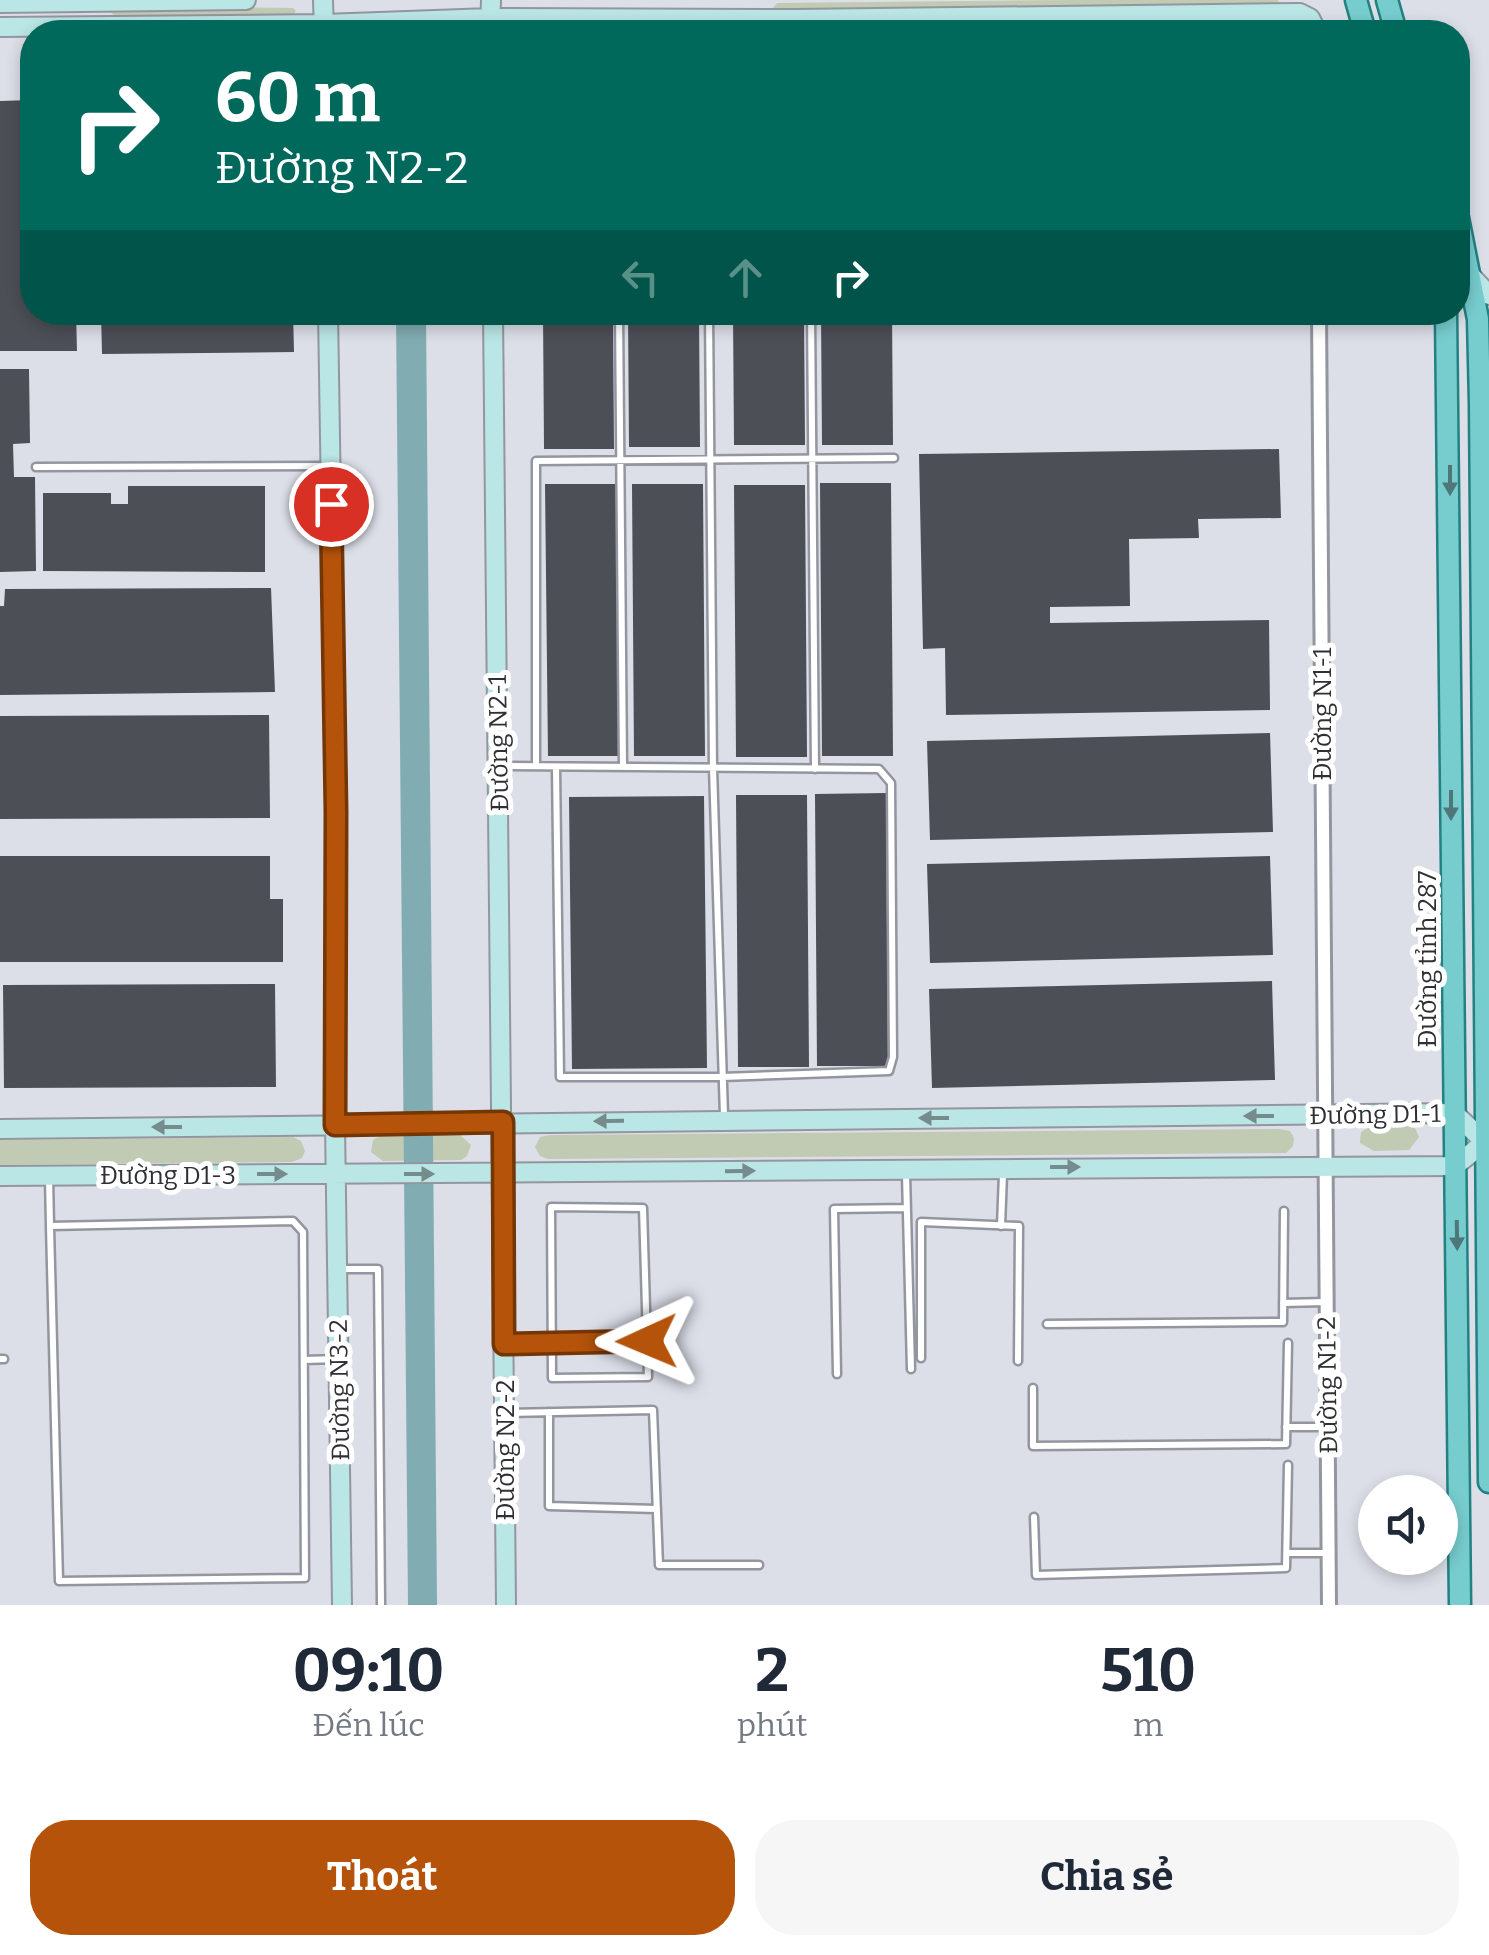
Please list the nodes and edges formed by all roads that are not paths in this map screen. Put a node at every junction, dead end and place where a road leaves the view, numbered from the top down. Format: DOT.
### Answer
graph roads {
  1 [pos="246,0"];
  2 [pos="0,3"];
  3 [pos="54,4"];
  4 [pos="724,9"];
  5 [pos="490,17"];
  6 [pos="53,20"];
  7 [pos="445,20"];
  8 [pos="570,20"];
  9 [pos="1311,20"];
  10 [pos="1470,294"];
  11 [pos="328,325"];
  12 [pos="493,325"];
  13 [pos="619,325"];
  14 [pos="709,325"];
  15 [pos="811,325"];
  16 [pos="1319,325"];
  17 [pos="1446,325"];
  18 [pos="1485,443"];
  19 [pos="1450,444"];
  20 [pos="894,458"];
  21 [pos="812,460"];
  22 [pos="620,461"];
  23 [pos="712,461"];
  24 [pos="331,466"];
  25 [pos="36,467"];
  26 [pos="1486,670"];
  27 [pos="498,766"];
  28 [pos="536,766"];
  29 [pos="556,767"];
  30 [pos="623,767"];
  31 [pos="713,768"];
  32 [pos="815,769"];
  33 [pos="722,1077"];
  34 [pos="1454,1113"];
  35 [pos="1325,1116"];
  36 [pos="724,1119"];
  37 [pos="503,1122"];
  38 [pos="335,1125"];
  39 [pos="0,1129"];
  40 [pos="1487,1142"];
  41 [pos="1325,1166"];
  42 [pos="1455,1166"];
  43 [pos="1004,1167"];
  44 [pos="906,1168"];
  45 [pos="335,1174"];
  46 [pos="503,1174"];
  47 [pos="0,1176"];
  48 [pos="49,1176"];
  49 [pos="906,1208"];
  50 [pos="1284,1211"];
  51 [pos="50,1226"];
  52 [pos="1001,1226"];
  53 [pos="338,1269"];
  54 [pos="1326,1302"];
  55 [pos="1283,1303"];
  56 [pos="1047,1324"];
  57 [pos="647,1341"];
  58 [pos="550,1343"];
  59 [pos="1288,1343"];
  60 [pos="504,1344"];
  61 [pos="921,1358"];
  62 [pos="339,1359"];
  63 [pos="304,1360"];
  64 [pos="1018,1361"];
  65 [pos="911,1369"];
  66 [pos="836,1374"];
  67 [pos="1033,1388"];
  68 [pos="549,1412"];
  69 [pos="505,1413"];
  70 [pos="1328,1427"];
  71 [pos="1286,1428"];
  72 [pos="1288,1465"];
  73 [pos="1489,1482"];
  74 [pos="656,1509"];
  75 [pos="1034,1518"];
  76 [pos="1286,1553"];
  77 [pos="1328,1553"];
  78 [pos="758,1565"];
  79 [pos="342,1605"];
  80 [pos="381,1605"];
  81 [pos="506,1605"];
  82 [pos="1329,1605"];
  83 [pos="1460,1605"];
  1 -- 3 [label="street"];
  2 -- 3 [label="street"];
  3 -- 6 [label="street"];
  4 -- 9 [label="street"];
  5 -- 7 [label="street"];
  5 -- 8 [label="street"];
  10 -- 18 [label="main road"];
  11 -- 24 [label="street, Đường N3-2"];
  12 -- 27 [label="street, Đường N2-1"];
  13 -- 22 [label="lane"];
  14 -- 23 [label="lane"];
  15 -- 21 [label="lane"];
  16 -- 35 [label="street, Đường N1-1"];
  17 -- 19 [label="main road, Đường tỉnh 287"];
  18 -- 19 [label="main road"];
  18 -- 26 [label="main road"];
  19 -- 34 [label="main road, Đường tỉnh 287, one-way"];
  20 -- 21 [label="lane"];
  21 -- 23 [label="lane"];
  21 -- 32 [label="lane"];
  22 -- 23 [label="lane"];
  22 -- 28 [label="lane"];
  22 -- 30 [label="lane"];
  23 -- 31 [label="lane"];
  24 -- 25 [label="lane"];
  24 -- 38 [label="street, Đường N3-2"];
  26 -- 40 [label="main road"];
  27 -- 28 [label="lane"];
  27 -- 37 [label="street, Đường N2-1"];
  28 -- 29 [label="lane"];
  29 -- 30 [label="lane"];
  29 -- 33 [label="lane"];
  30 -- 31 [label="lane"];
  31 -- 32 [label="lane"];
  31 -- 33 [label="lane"];
  32 -- 33 [label="lane"];
  33 -- 36 [label="lane"];
  34 -- 35 [label="street, Đường D1-1"];
  34 -- 40 [label="street, Đường D1-1"];
  34 -- 42 [label="main road, Đường tỉnh 287"];
  35 -- 36 [label="street, Đường D1-1, one-way"];
  35 -- 41 [label="street, Đường N1-1"];
  36 -- 37 [label="street, Đường D1-1, one-way"];
  37 -- 38 [label="street, Đường D1-3"];
  37 -- 46 [label="street, Đường N2-1"];
  38 -- 39 [label="street, Đường D1-3, one-way"];
  38 -- 45 [label="street, Đường N3-2"];
  40 -- 42 [label="street"];
  40 -- 73 [label="main road"];
  41 -- 42 [label="street, Đường D1-1"];
  43 -- 41 [label="street, Đường D1-1, one-way"];
  41 -- 54 [label="street, Đường N1-2"];
  42 -- 83 [label="main road, Đường tỉnh 287, one-way"];
  43 -- 44 [label="street, Đường D1-1"];
  43 -- 52 [label="lane"];
  46 -- 44 [label="street, Đường D1-1, one-way"];
  44 -- 49 [label="lane"];
  45 -- 46 [label="street, Đường D1-3, one-way"];
  48 -- 45 [label="street, Đường D1-3, one-way"];
  45 -- 53 [label="street, Đường N3-2"];
  46 -- 60 [label="street, Đường N2-2"];
  47 -- 48 [label="street, Đường D1-3"];
  48 -- 51 [label="lane"];
  49 -- 65 [label="lane"];
  49 -- 66 [label="lane"];
  50 -- 55 [label="lane"];
  51 -- 63 [label="lane"];
  51 -- 63 [label="lane"];
  52 -- 61 [label="lane"];
  52 -- 64 [label="lane"];
  53 -- 62 [label="street, Đường N3-2"];
  53 -- 80 [label="lane"];
  54 -- 55 [label="lane"];
  54 -- 70 [label="street, Đường N1-2"];
  55 -- 56 [label="lane"];
  57 -- 58 [label="lane"];
  57 -- 58 [label="lane"];
  57 -- 58 [label="lane"];
  58 -- 60 [label="lane"];
  59 -- 71 [label="lane"];
  60 -- 69 [label="street, Đường N2-2"];
  62 -- 63 [label="lane"];
  62 -- 79 [label="street, Đường N3-2"];
  67 -- 71 [label="lane"];
  68 -- 69 [label="lane"];
  68 -- 74 [label="lane"];
  68 -- 74 [label="lane"];
  69 -- 81 [label="street, Đường N2-2"];
  70 -- 71 [label="lane"];
  70 -- 77 [label="street, Đường N1-2"];
  72 -- 76 [label="lane"];
  74 -- 78 [label="lane"];
  75 -- 76 [label="lane"];
  76 -- 77 [label="lane"];
  77 -- 82 [label="street, Đường N1-2"];
}
